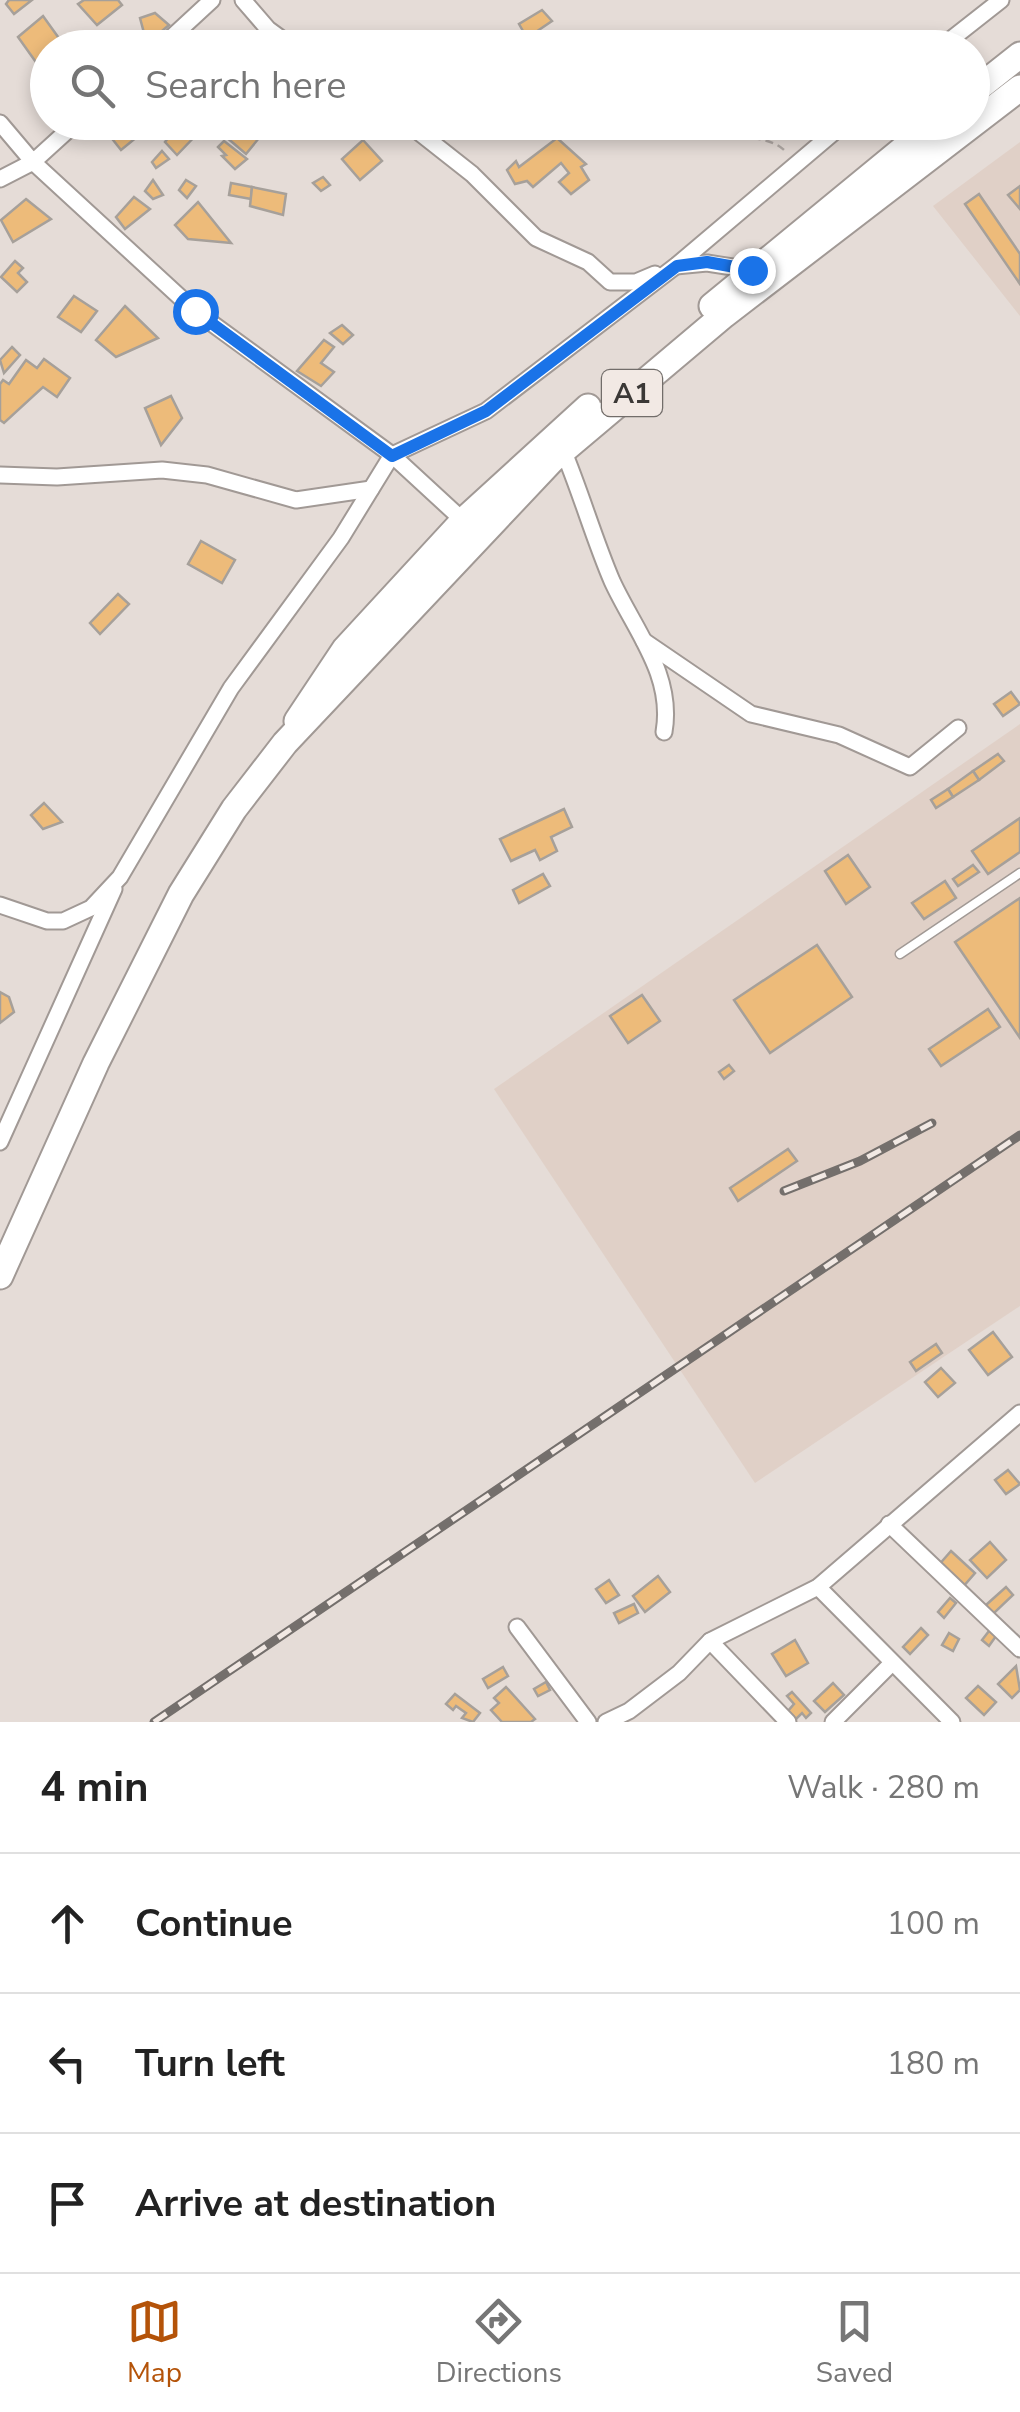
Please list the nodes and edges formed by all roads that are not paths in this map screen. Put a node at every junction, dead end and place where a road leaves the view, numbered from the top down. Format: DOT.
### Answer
graph roads {
  1 [pos="212,0"];
  2 [pos="243,0"];
  3 [pos="1002,0"];
  4 [pos="180,30"];
  5 [pos="269,30"];
  6 [pos="963,30"];
  7 [pos="1020,55"];
  8 [pos="990,79"];
  9 [pos="1020,88"];
  10 [pos="990,111"];
  11 [pos="0,122"];
  12 [pos="58,140"];
  13 [pos="429,140"];
  14 [pos="826,140"];
  15 [pos="914,140"];
  16 [pos="952,140"];
  17 [pos="34,162"];
  18 [pos="0,180"];
  19 [pos="677,266"];
  20 [pos="752,270"];
  21 [pos="563,450"];
  22 [pos="392,456"];
  23 [pos="0,475"];
  24 [pos="372,489"];
  25 [pos="471,527"];
  26 [pos="644,641"];
  27 [pos="958,728"];
  28 [pos="664,732"];
  29 [pos="1020,873"];
  30 [pos="120,876"];
  31 [pos="0,905"];
  32 [pos="900,954"];
  33 [pos="0,1142"];
  34 [pos="0,1275"];
  35 [pos="1020,1413"];
  36 [pos="888,1524"];
  37 [pos="818,1587"];
  38 [pos="517,1627"];
  39 [pos="710,1641"];
  40 [pos="1020,1649"];
  41 [pos="890,1664"];
  42 [pos="634,1717"];
  43 [pos="588,1722"];
  44 [pos="606,1722"];
  45 [pos="788,1722"];
  46 [pos="833,1722"];
  47 [pos="952,1722"];
  1 -- 4 [label="street"];
  2 -- 5 [label="street"];
  3 -- 6 [label="street"];
  7 -- 8 [label="highway"];
  9 -- 10 [label="highway, A1"];
  11 -- 17 [label="street"];
  12 -- 17 [label="street"];
  13 -- 19 [label="street"];
  14 -- 19 [label="street"];
  15 -- 20 [label="highway, A1"];
  16 -- 21 [label="highway, A1"];
  17 -- 18 [label="street"];
  17 -- 22 [label="street"];
  19 -- 20 [label="street"];
  19 -- 22 [label="street"];
  20 -- 25 [label="highway, A1"];
  21 -- 25 [label="highway, A1"];
  21 -- 26 [label="street"];
  22 -- 24 [label="street"];
  22 -- 25 [label="street"];
  23 -- 24 [label="street"];
  24 -- 30 [label="street"];
  25 -- 34 [label="highway, A1"];
  26 -- 27 [label="street"];
  26 -- 28 [label="street"];
  29 -- 32 [label="lane"];
  30 -- 31 [label="street"];
  30 -- 33 [label="street"];
  35 -- 36 [label="street"];
  36 -- 37 [label="street"];
  36 -- 40 [label="street"];
  37 -- 39 [label="street"];
  37 -- 41 [label="street"];
  38 -- 43 [label="street"];
  39 -- 42 [label="street"];
  39 -- 45 [label="street"];
  41 -- 46 [label="street"];
  41 -- 47 [label="street"];
  42 -- 44 [label="street"];
}
